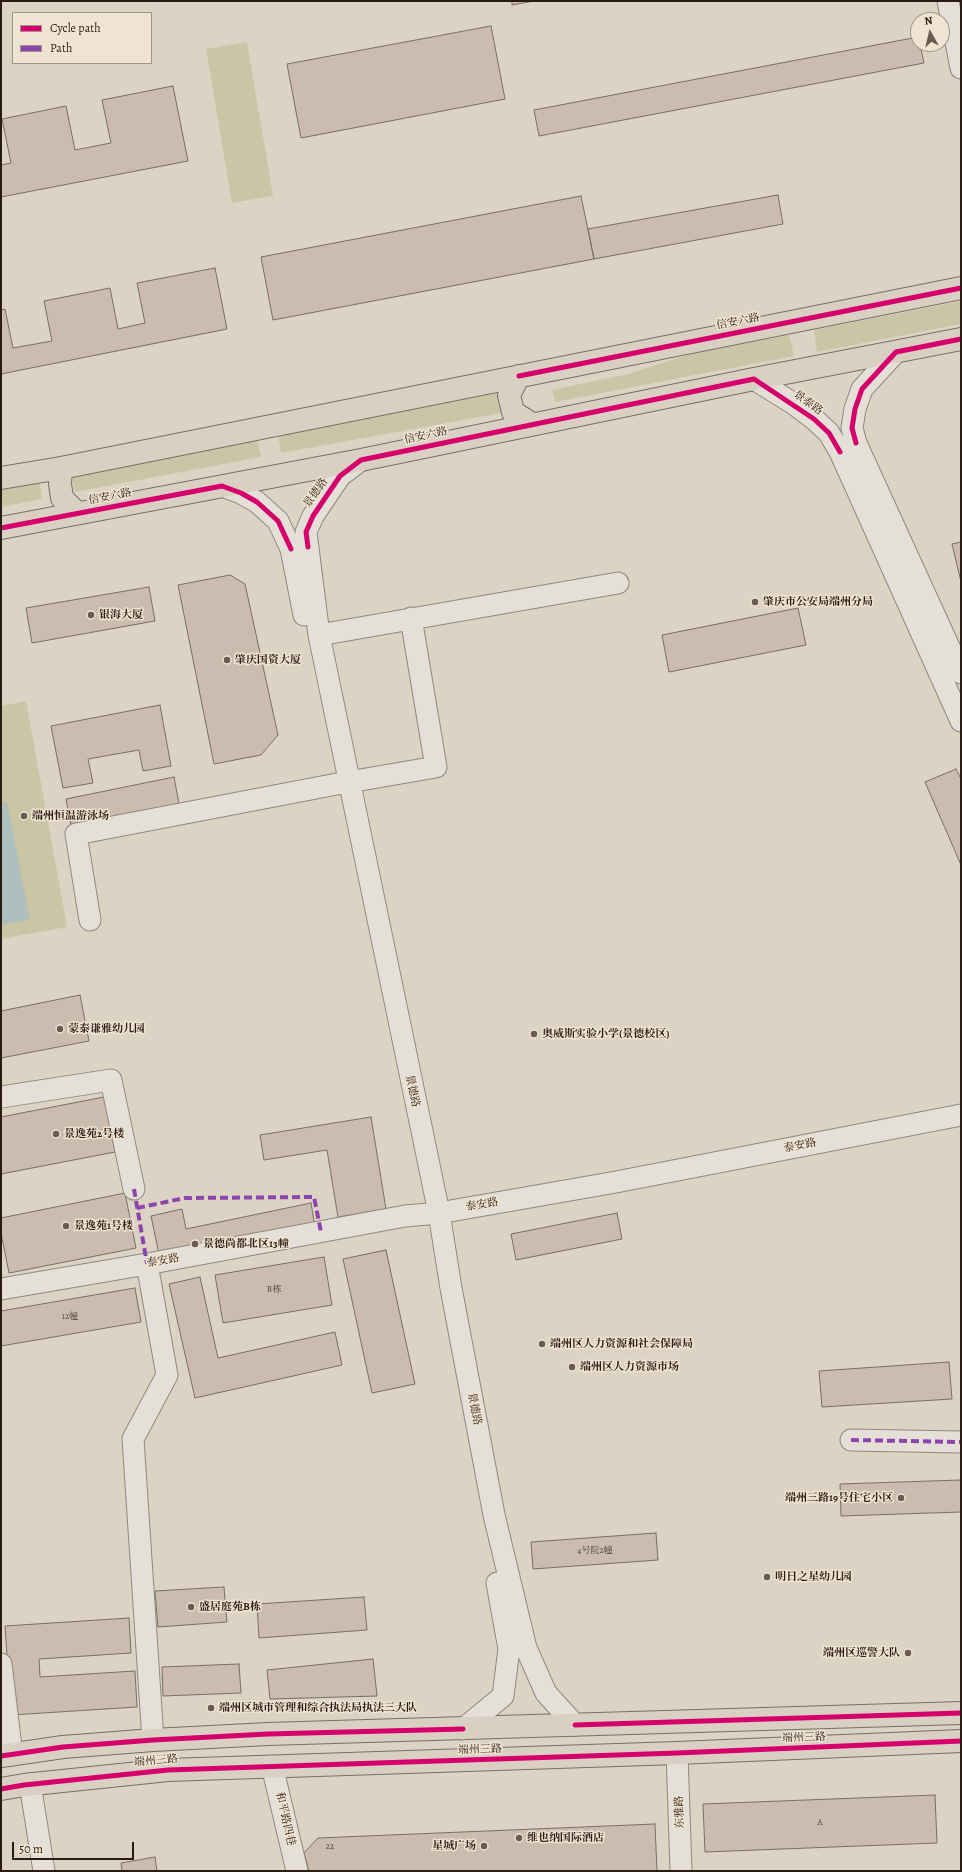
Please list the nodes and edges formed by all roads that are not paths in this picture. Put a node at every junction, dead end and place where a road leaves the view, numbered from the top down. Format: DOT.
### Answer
graph roads {
  1 [pos="948,1"];
  2 [pos="961,68"];
  3 [pos="961,288"];
  4 [pos="961,339"];
  5 [pos="896,352"];
  6 [pos="519,376"];
  7 [pos="754,379"];
  8 [pos="532,424"];
  9 [pos="361,460"];
  10 [pos="61,468"];
  11 [pos="1,478"];
  12 [pos="222,486"];
  13 [pos="77,513"];
  14 [pos="1,528"];
  15 [pos="618,583"];
  16 [pos="411,618"];
  17 [pos="319,635"];
  18 [pos="961,673"];
  19 [pos="961,721"];
  20 [pos="343,783"];
  21 [pos="90,920"];
  22 [pos="1,1097"];
  23 [pos="961,1115"];
  24 [pos="134,1189"];
  25 [pos="432,1213"];
  26 [pos="147,1264"];
  27 [pos="1,1289"];
  28 [pos="851,1440"];
  29 [pos="961,1442"];
  30 [pos="1,1664"];
  31 [pos="961,1713"];
  32 [pos="916,1714"];
  33 [pos="575,1725"];
  34 [pos="463,1729"];
  35 [pos="153,1740"];
  36 [pos="961,1741"];
  37 [pos="917,1743"];
  38 [pos="677,1753"];
  39 [pos="6,1755"];
  40 [pos="272,1766"];
  41 [pos="30,1784"];
  42 [pos="1,1789"];
  43 [pos="44,1871"];
  44 [pos="297,1871"];
  45 [pos="681,1871"];
  1 -- 2 [label="street"];
  3 -- 6 [label="main road, 信安六路"];
  4 -- 5 [label="main road, 信安六路"];
  5 -- 7 [label="main road, 信安六路"];
  5 -- 18 [label="street"];
  6 -- 8 [label="main road"];
  6 -- 10 [label="main road, 信安六路"];
  7 -- 8 [label="main road, 信安六路"];
  7 -- 19 [label="street, 景泰路"];
  8 -- 9 [label="main road, 信安六路"];
  9 -- 12 [label="main road, 信安六路"];
  9 -- 17 [label="street, 景德路"];
  10 -- 11 [label="main road, 信安六路"];
  10 -- 13 [label="main road"];
  12 -- 13 [label="main road, 信安六路"];
  12 -- 20 [label="street, 景德路"];
  13 -- 14 [label="main road, 信安六路"];
  15 -- 16 [label="street"];
  16 -- 17 [label="street"];
  16 -- 20 [label="street"];
  17 -- 20 [label="street, 景德路"];
  20 -- 21 [label="street"];
  20 -- 25 [label="street, 景德路"];
  22 -- 24 [label="street"];
  23 -- 25 [label="street, 泰安路"];
  25 -- 26 [label="street, 泰安路"];
  25 -- 33 [label="street, 景德路"];
  25 -- 34 [label="street, 景德路"];
  26 -- 27 [label="street, 泰安路"];
  26 -- 35 [label="street"];
  28 -- 29 [label="street"];
  30 -- 39 [label="street"];
  31 -- 32 [label="main road, 端州三路"];
  32 -- 33 [label="main road, 端州三路"];
  32 -- 37 [label="main road"];
  33 -- 34 [label="main road, 端州三路"];
  34 -- 35 [label="main road, 端州三路"];
  35 -- 39 [label="main road, 端州三路"];
  36 -- 37 [label="main road, 端州三路"];
  37 -- 38 [label="main road, 端州三路"];
  38 -- 40 [label="main road, 端州三路"];
  38 -- 45 [label="street, 东雅路"];
  40 -- 41 [label="main road, 端州三路"];
  40 -- 44 [label="street, 和平路四巷"];
  41 -- 42 [label="main road, 端州三路"];
  41 -- 43 [label="street"];
}
